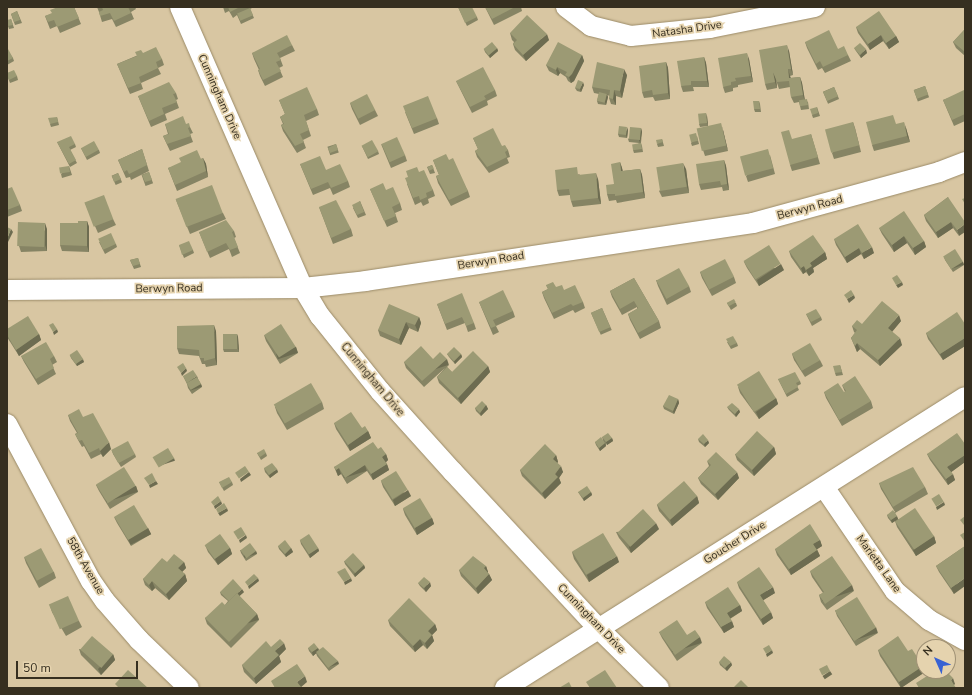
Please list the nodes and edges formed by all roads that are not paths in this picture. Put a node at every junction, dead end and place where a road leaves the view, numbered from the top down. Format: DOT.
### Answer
graph roads {
  1 [pos="180,7"];
  2 [pos="566,7"];
  3 [pos="814,7"];
  4 [pos="965,162"];
  5 [pos="303,288"];
  6 [pos="7,290"];
  7 [pos="965,397"];
  8 [pos="7,424"];
  9 [pos="824,487"];
  10 [pos="599,629"];
  11 [pos="965,639"];
  12 [pos="190,688"];
  13 [pos="504,688"];
  14 [pos="660,688"];
  1 -- 5 [label="street, Cunningham Drive"];
  2 -- 3 [label="street, Natasha Drive"];
  4 -- 5 [label="street, Berwyn Road"];
  5 -- 6 [label="street, Berwyn Road"];
  5 -- 10 [label="street, Cunningham Drive"];
  7 -- 9 [label="street, Goucher Drive"];
  8 -- 12 [label="street, 58th Avenue"];
  9 -- 10 [label="street, Goucher Drive"];
  9 -- 11 [label="street, Marietta Lane"];
  10 -- 13 [label="street, Goucher Drive"];
  10 -- 14 [label="street, Cunningham Drive"];
}
